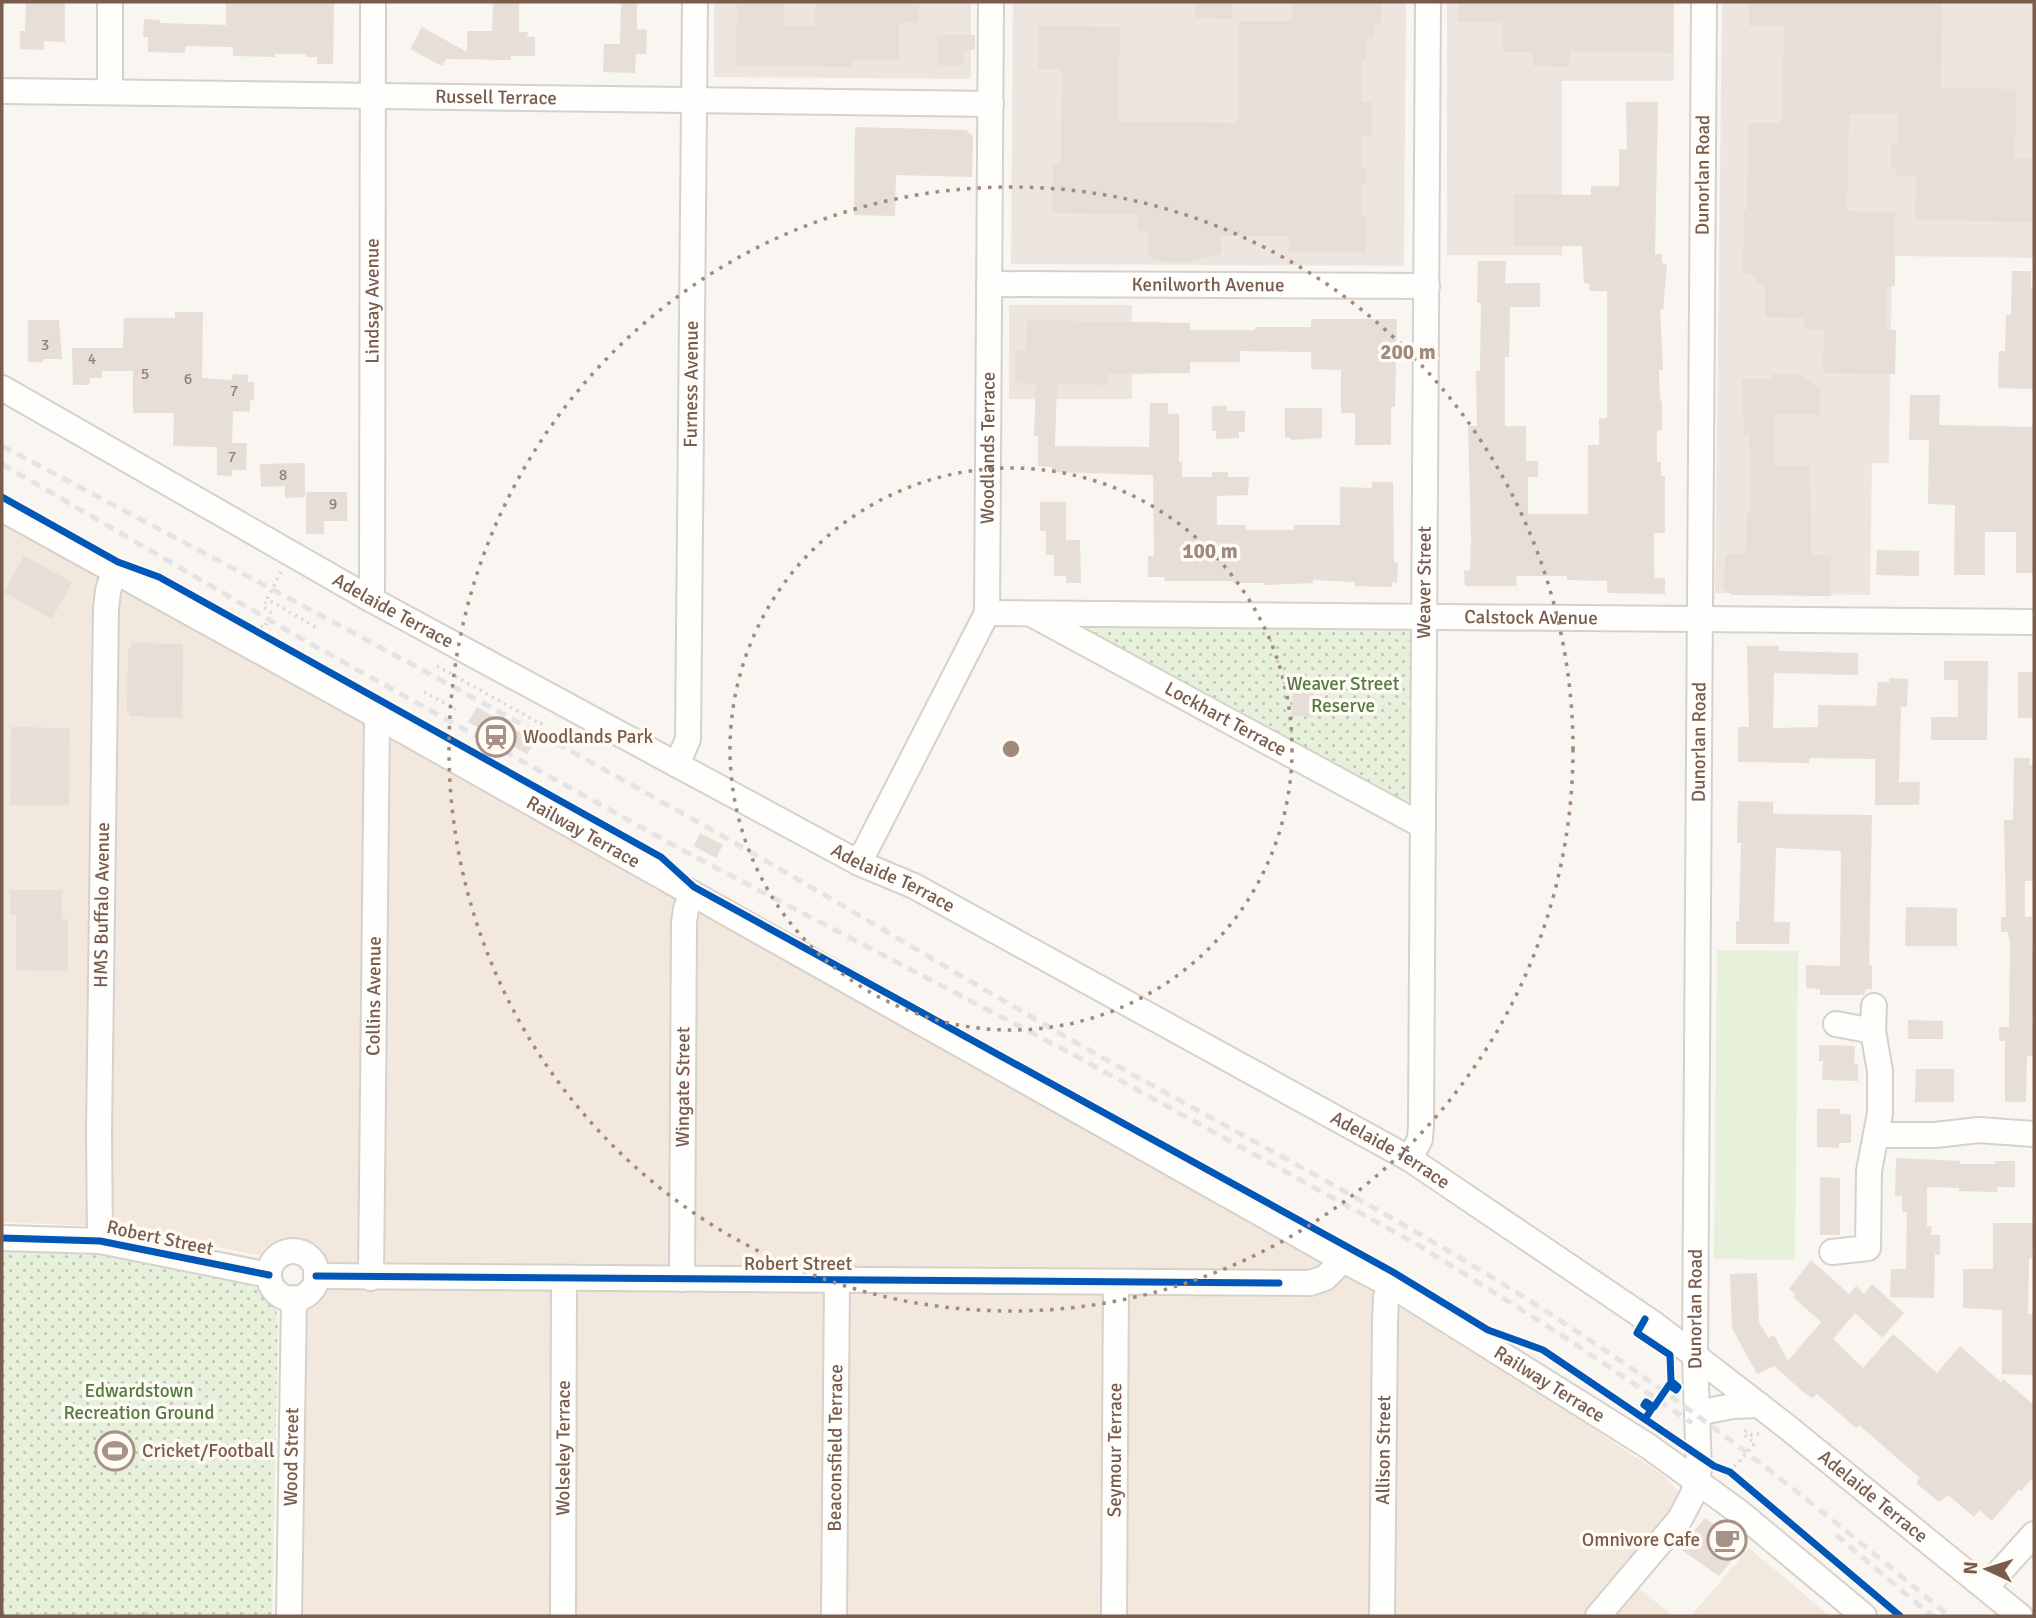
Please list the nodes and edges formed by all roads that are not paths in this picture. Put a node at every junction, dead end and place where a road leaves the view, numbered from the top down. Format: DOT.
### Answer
graph roads {
  1 [pos="110,2"];
  2 [pos="373,2"];
  3 [pos="695,2"];
  4 [pos="991,2"];
  5 [pos="1428,2"];
  6 [pos="1704,2"];
  7 [pos="2,91"];
  8 [pos="110,92"];
  9 [pos="373,96"];
  10 [pos="694,100"];
  11 [pos="990,104"];
  12 [pos="989,284"];
  13 [pos="1427,286"];
  14 [pos="2,388"];
  15 [pos="2,509"];
  16 [pos="114,571"];
  17 [pos="372,600"];
  18 [pos="987,613"];
  19 [pos="1029,613"];
  20 [pos="1425,616"];
  21 [pos="1700,619"];
  22 [pos="2034,622"];
  23 [pos="377,716"];
  24 [pos="677,765"];
  25 [pos="1423,826"];
  26 [pos="859,863"];
  27 [pos="692,893"];
  28 [pos="1874,1006"];
  29 [pos="1836,1024"];
  30 [pos="1873,1031"];
  31 [pos="2034,1134"];
  32 [pos="1876,1135"];
  33 [pos="1410,1159"];
  34 [pos="2,1238"];
  35 [pos="100,1241"];
  36 [pos="1832,1252"];
  37 [pos="1342,1260"];
  38 [pos="269,1275"];
  39 [pos="316,1276"];
  40 [pos="371,1278"];
  41 [pos="564,1279"];
  42 [pos="682,1279"];
  43 [pos="837,1280"];
  44 [pos="1116,1282"];
  45 [pos="1391,1285"];
  46 [pos="294,1298"];
  47 [pos="1695,1357"];
  48 [pos="1768,1412"];
  49 [pos="1697,1413"];
  50 [pos="1697,1481"];
  51 [pos="2034,1534"];
  52 [pos="1986,1587"];
  53 [pos="289,1616"];
  54 [pos="563,1616"];
  55 [pos="834,1616"];
  56 [pos="1114,1616"];
  57 [pos="1382,1616"];
  58 [pos="1598,1616"];
  59 [pos="1864,1616"];
  60 [pos="2020,1616"];
  1 -- 8 [label="street"];
  2 -- 9 [label="street, Lindsay Avenue"];
  3 -- 10 [label="street, Furness Avenue"];
  4 -- 11 [label="street, Woodlands Terrace"];
  5 -- 13 [label="street, Weaver Street"];
  6 -- 21 [label="street, Dunorlan Road"];
  7 -- 8 [label="street, Russell Terrace"];
  8 -- 9 [label="street, Russell Terrace"];
  9 -- 10 [label="street, Russell Terrace"];
  9 -- 17 [label="street, Lindsay Avenue"];
  10 -- 11 [label="street, Russell Terrace"];
  10 -- 24 [label="street, Furness Avenue"];
  11 -- 12 [label="street, Woodlands Terrace"];
  12 -- 13 [label="street, Kenilworth Avenue"];
  12 -- 18 [label="street, Woodlands Terrace"];
  13 -- 20 [label="street, Weaver Street"];
  14 -- 17 [label="street, Adelaide Terrace"];
  15 -- 16 [label="street, Railway Terrace"];
  16 -- 23 [label="street, Railway Terrace"];
  16 -- 35 [label="street, HMS Buffalo Avenue"];
  17 -- 24 [label="street, Adelaide Terrace"];
  18 -- 19 [label="street, Calstock Avenue"];
  18 -- 26 [label="street, Woodlands Terrace"];
  19 -- 20 [label="street, Calstock Avenue"];
  19 -- 25 [label="street, Lockhart Terrace"];
  20 -- 21 [label="street, Calstock Avenue"];
  20 -- 25 [label="street, Weaver Street"];
  21 -- 22 [label="street, Calstock Avenue"];
  21 -- 47 [label="street, Dunorlan Road"];
  23 -- 27 [label="street, Railway Terrace"];
  23 -- 40 [label="street, Collins Avenue"];
  24 -- 26 [label="street, Adelaide Terrace"];
  25 -- 33 [label="street, Weaver Street"];
  26 -- 33 [label="street, Adelaide Terrace"];
  27 -- 37 [label="street, Railway Terrace"];
  27 -- 42 [label="street, Wingate Street"];
  28 -- 30 [label="street"];
  29 -- 30 [label="street"];
  30 -- 32 [label="street"];
  31 -- 32 [label="street"];
  32 -- 36 [label="street"];
  33 -- 47 [label="street, Adelaide Terrace"];
  34 -- 35 [label="street, Robert Street"];
  35 -- 38 [label="street, Robert Street"];
  37 -- 44 [label="street, Robert Street"];
  37 -- 45 [label="street, Railway Terrace"];
  38 -- 39 [label="street"];
  38 -- 46 [label="street"];
  39 -- 40 [label="street, Robert Street"];
  39 -- 46 [label="street"];
  40 -- 41 [label="street, Robert Street"];
  41 -- 42 [label="street, Robert Street"];
  41 -- 54 [label="street, Wolseley Terrace"];
  42 -- 43 [label="street, Robert Street"];
  43 -- 44 [label="street, Robert Street"];
  43 -- 55 [label="street, Beaconsfield Terrace"];
  44 -- 56 [label="street, Seymour Terrace"];
  45 -- 50 [label="street, Railway Terrace"];
  45 -- 57 [label="street, Allison Street"];
  46 -- 53 [label="street, Wood Street"];
  47 -- 48 [label="street, Adelaide Terrace"];
  47 -- 49 [label="street, Dunorlan Road"];
  48 -- 49 [label="street"];
  48 -- 52 [label="street, Adelaide Terrace"];
  49 -- 50 [label="street, Dunorlan Road"];
  50 -- 58 [label="street, Dunorlan Road"];
  50 -- 59 [label="street, Railway Terrace"];
  51 -- 52 [label="street"];
  52 -- 60 [label="street, Adelaide Terrace"];
}
